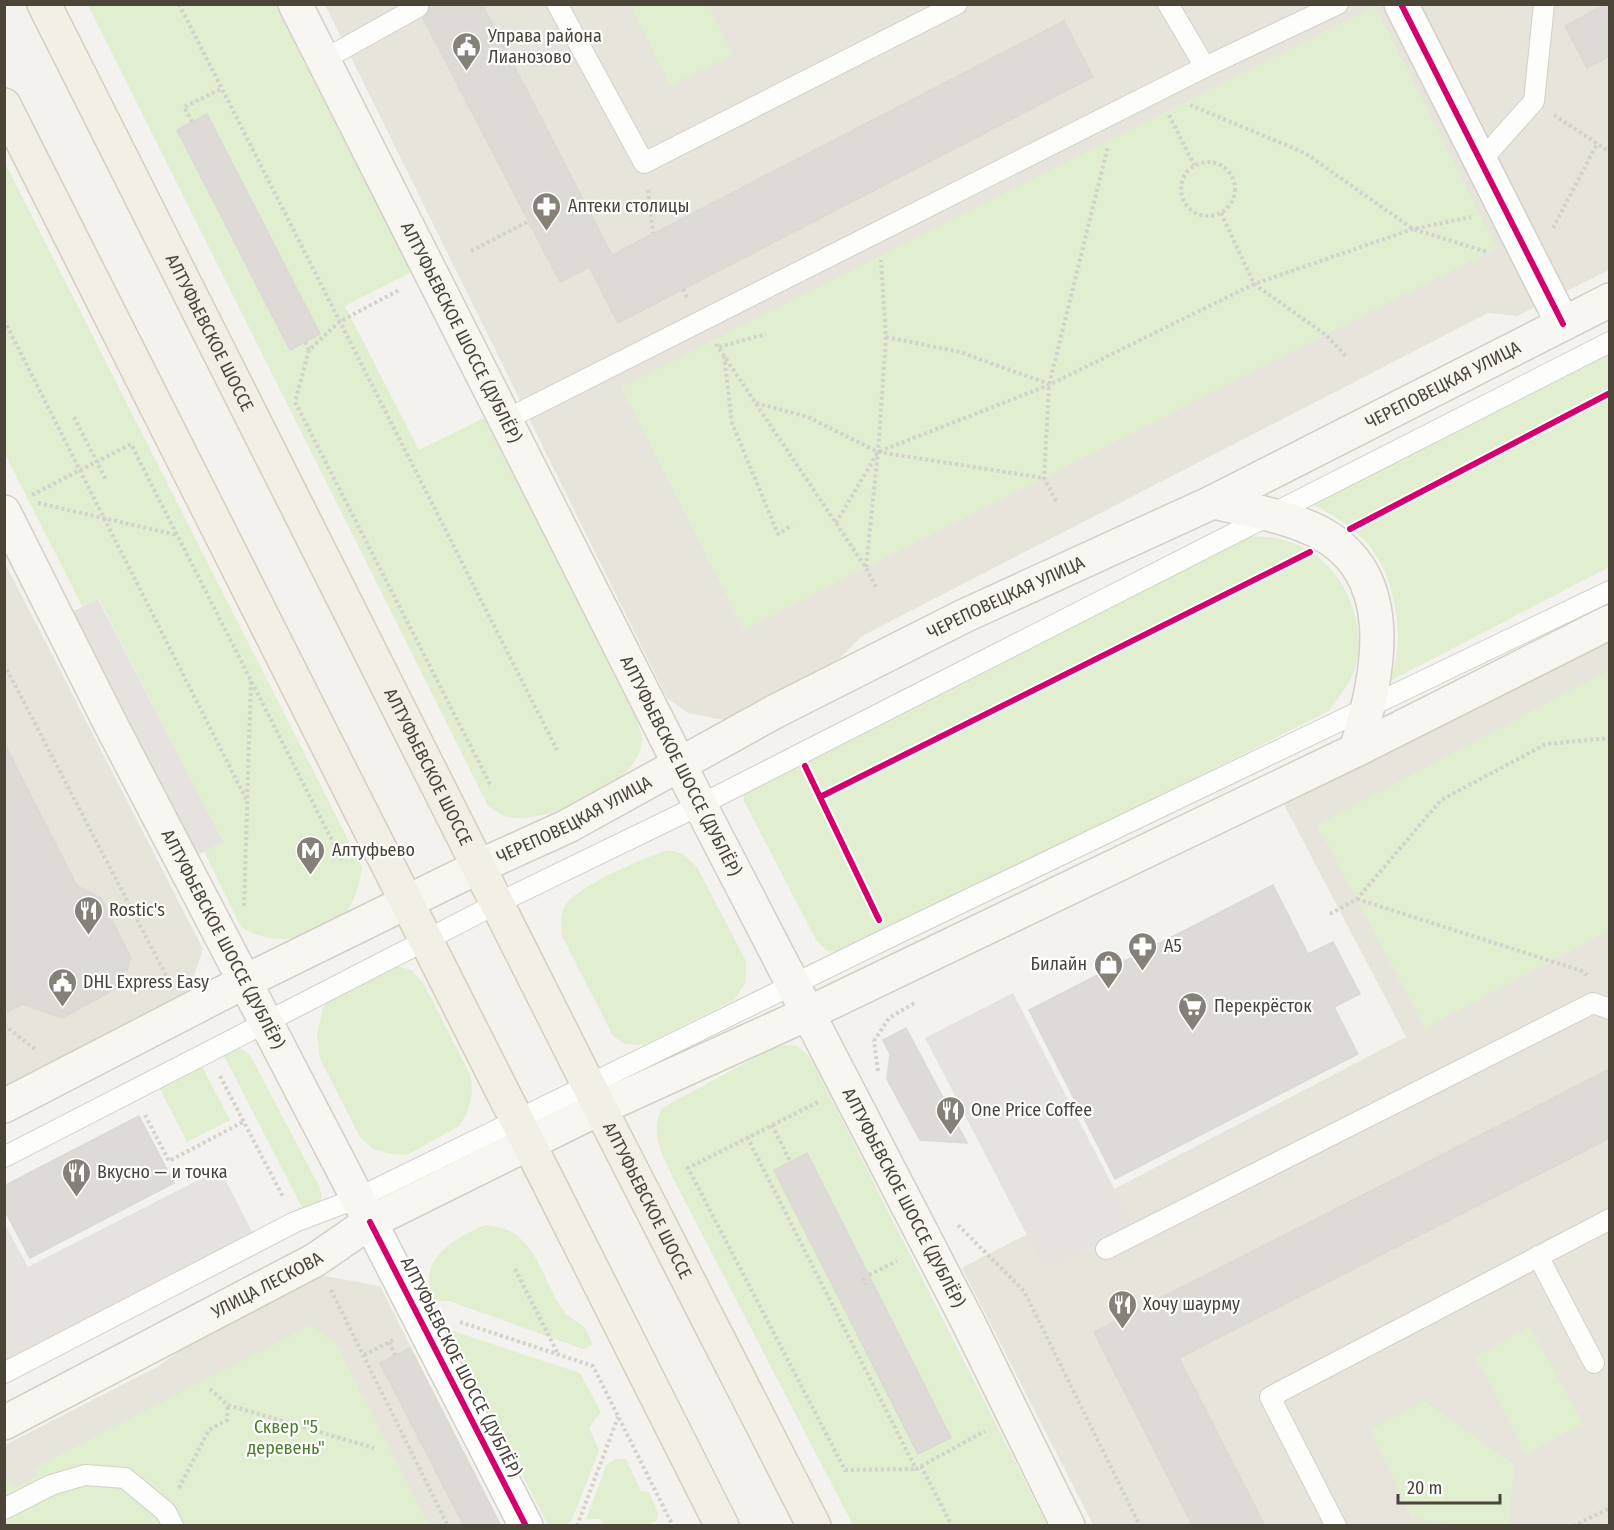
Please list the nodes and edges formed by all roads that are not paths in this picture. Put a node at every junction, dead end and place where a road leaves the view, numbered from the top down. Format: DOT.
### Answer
graph roads {
  1 [pos="44,4"];
  2 [pos="295,4"];
  3 [pos="557,4"];
  4 [pos="1168,4"];
  5 [pos="1338,4"];
  6 [pos="1401,4"];
  7 [pos="1544,4"];
  8 [pos="948,6"];
  9 [pos="418,7"];
  10 [pos="323,60"];
  11 [pos="1204,68"];
  12 [pos="4,105"];
  13 [pos="1480,162"];
  14 [pos="1610,300"];
  15 [pos="1563,324"];
  16 [pos="1610,342"];
  17 [pos="505,420"];
  18 [pos="1213,502"];
  19 [pos="4,512"];
  20 [pos="1269,515"];
  21 [pos="1610,591"];
  22 [pos="1610,622"];
  23 [pos="1368,710"];
  24 [pos="1356,750"];
  25 [pos="680,766"];
  26 [pos="700,805"];
  27 [pos="480,866"];
  28 [pos="498,903"];
  29 [pos="406,904"];
  30 [pos="426,942"];
  31 [pos="244,982"];
  32 [pos="794,984"];
  33 [pos="1610,1009"];
  34 [pos="809,1013"];
  35 [pos="266,1023"];
  36 [pos="594,1096"];
  37 [pos="4,1106"];
  38 [pos="522,1132"];
  39 [pos="4,1157"];
  40 [pos="364,1210"];
  41 [pos="1610,1219"];
  42 [pos="1106,1249"];
  43 [pos="1538,1256"];
  44 [pos="1594,1362"];
  45 [pos="4,1373"];
  46 [pos="4,1423"];
  47 [pos="4,1509"];
  48 [pos="170,1519"];
  49 [pos="526,1526"];
  50 [pos="722,1526"];
  51 [pos="814,1526"];
  52 [pos="1068,1526"];
  53 [pos="1336,1526"];
  1 -- 27 [label="main road, АЛТУФЬЕВСКОЕ ШОССЕ"];
  2 -- 10 [label="main road, АЛТУФЬЕВСКОЕ ШОССЕ (ДУБЛЁР)"];
  3 -- 8 [label="lane"];
  4 -- 11 [label="lane"];
  5 -- 11 [label="lane"];
  6 -- 13 [label="street"];
  7 -- 13 [label="lane"];
  9 -- 10 [label="lane"];
  10 -- 17 [label="main road, АЛТУФЬЕВСКОЕ ШОССЕ (ДУБЛЁР)"];
  11 -- 17 [label="lane"];
  12 -- 29 [label="main road"];
  13 -- 15 [label="street"];
  14 -- 15 [label="main road, ЧЕРЕПОВЕЦКАЯ УЛИЦА"];
  15 -- 18 [label="main road, ЧЕРЕПОВЕЦКАЯ УЛИЦА"];
  16 -- 20 [label="lane, ЧЕРЕПОВЕЦКАЯ УЛИЦА"];
  17 -- 25 [label="main road, АЛТУФЬЕВСКОЕ ШОССЕ (ДУБЛЁР)"];
  18 -- 20 [label="main road"];
  18 -- 25 [label="main road, ЧЕРЕПОВЕЦКАЯ УЛИЦА"];
  19 -- 31 [label="main road, АЛТУФЬЕВСКОЕ ШОССЕ (ДУБЛЁР)"];
  20 -- 23 [label="main road"];
  20 -- 26 [label="lane, ЧЕРЕПОВЕЦКАЯ УЛИЦА"];
  21 -- 23 [label="lane"];
  22 -- 24 [label="main road"];
  23 -- 24 [label="main road"];
  23 -- 32 [label="lane"];
  24 -- 34 [label="main road"];
  25 -- 26 [label="main road, АЛТУФЬЕВСКОЕ ШОССЕ (ДУБЛЁР)"];
  25 -- 27 [label="main road, ЧЕРЕПОВЕЦКАЯ УЛИЦА"];
  26 -- 28 [label="lane, ЧЕРЕПОВЕЦКАЯ УЛИЦА"];
  26 -- 32 [label="main road, АЛТУФЬЕВСКОЕ ШОССЕ (ДУБЛЁР)"];
  27 -- 28 [label="main road, АЛТУФЬЕВСКОЕ ШОССЕ"];
  27 -- 29 [label="main road, ЧЕРЕПОВЕЦКАЯ УЛИЦА"];
  28 -- 30 [label="lane, ЧЕРЕПОВЕЦКАЯ УЛИЦА"];
  28 -- 36 [label="main road, АЛТУФЬЕВСКОЕ ШОССЕ"];
  29 -- 30 [label="main road"];
  29 -- 31 [label="main road"];
  30 -- 35 [label="lane"];
  30 -- 38 [label="main road"];
  31 -- 35 [label="main road, АЛТУФЬЕВСКОЕ ШОССЕ (ДУБЛЁР)"];
  31 -- 37 [label="main road"];
  32 -- 34 [label="main road, АЛТУФЬЕВСКОЕ ШОССЕ (ДУБЛЁР)"];
  32 -- 36 [label="lane"];
  33 -- 42 [label="lane"];
  34 -- 36 [label="main road"];
  34 -- 52 [label="main road, АЛТУФЬЕВСКОЕ ШОССЕ (ДУБЛЁР)"];
  35 -- 39 [label="lane"];
  35 -- 40 [label="main road, АЛТУФЬЕВСКОЕ ШОССЕ (ДУБЛЁР)"];
  36 -- 38 [label="main road"];
  36 -- 51 [label="main road, АЛТУФЬЕВСКОЕ ШОССЕ"];
  38 -- 40 [label="main road, УЛИЦА ЛЕСКОВА"];
  38 -- 50 [label="main road"];
  40 -- 45 [label="lane, УЛИЦА ЛЕСКОВА"];
  40 -- 46 [label="main road, УЛИЦА ЛЕСКОВА"];
  40 -- 49 [label="street, АЛТУФЬЕВСКОЕ ШОССЕ (ДУБЛЁР)"];
  41 -- 43 [label="lane"];
  43 -- 44 [label="lane"];
  43 -- 53 [label="lane"];
  47 -- 48 [label="lane"];
}
